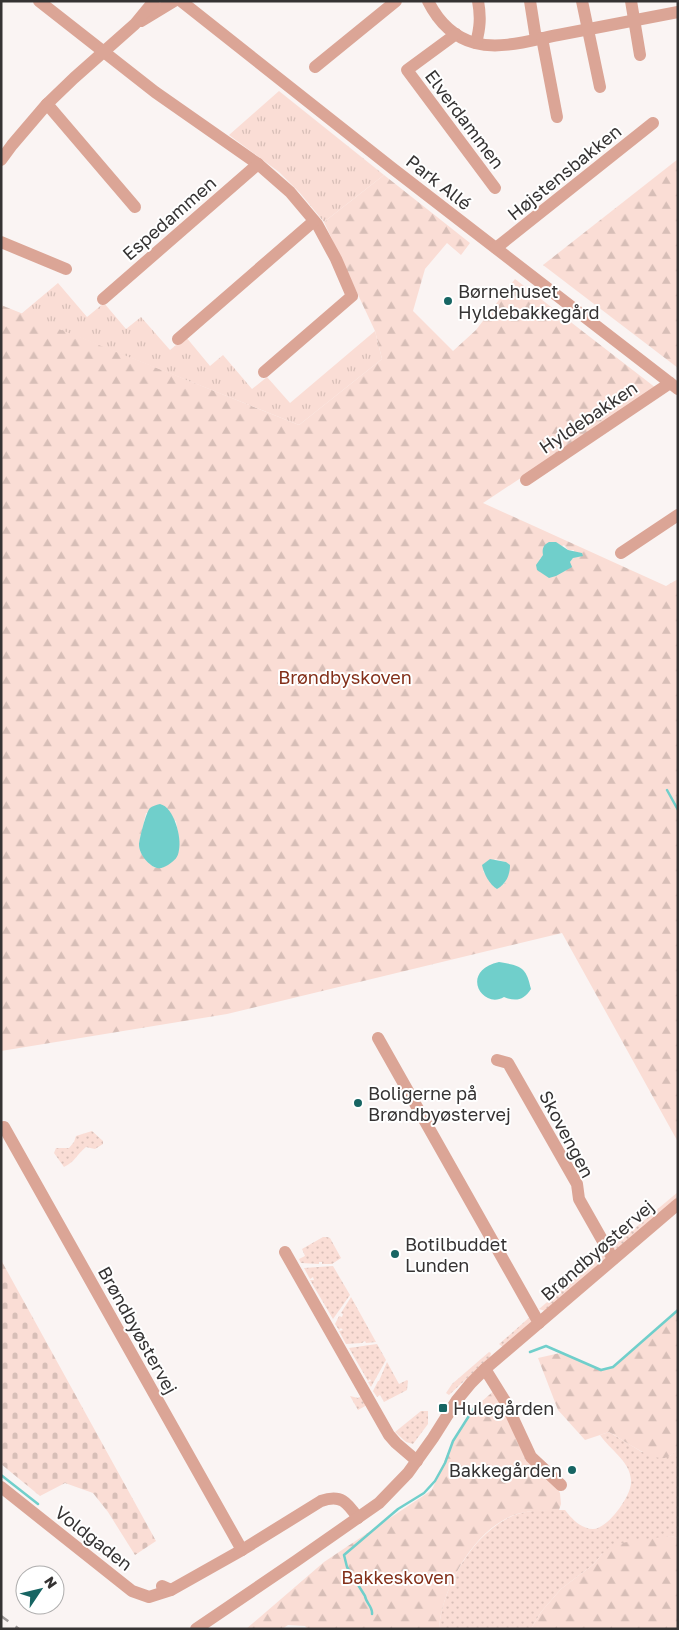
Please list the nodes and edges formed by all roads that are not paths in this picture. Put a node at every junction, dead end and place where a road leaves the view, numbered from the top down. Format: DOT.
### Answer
graph roads {
  1 [pos="39,1"];
  2 [pos="154,1"];
  3 [pos="174,1"];
  4 [pos="181,1"];
  5 [pos="396,1"];
  6 [pos="428,1"];
  7 [pos="478,1"];
  8 [pos="530,1"];
  9 [pos="582,1"];
  10 [pos="631,1"];
  11 [pos="678,12"];
  12 [pos="635,20"];
  13 [pos="135,24"];
  14 [pos="588,29"];
  15 [pos="456,34"];
  16 [pos="539,38"];
  17 [pos="476,43"];
  18 [pos="105,51"];
  19 [pos="640,55"];
  20 [pos="315,67"];
  21 [pos="600,87"];
  22 [pos="47,104"];
  23 [pos="557,117"];
  24 [pos="653,123"];
  25 [pos="1,136"];
  26 [pos="12,145"];
  27 [pos="1,160"];
  28 [pos="258,164"];
  29 [pos="495,188"];
  30 [pos="135,207"];
  31 [pos="314,221"];
  32 [pos="1,242"];
  33 [pos="496,248"];
  34 [pos="66,269"];
  35 [pos="103,299"];
  36 [pos="178,339"];
  37 [pos="264,372"];
  38 [pos="674,386"];
  39 [pos="526,480"];
  40 [pos="678,515"];
  41 [pos="621,553"];
  42 [pos="378,1038"];
  43 [pos="497,1060"];
  44 [pos="4,1127"];
  45 [pos="678,1204"];
  46 [pos="285,1252"];
  47 [pos="613,1259"];
  48 [pos="539,1323"];
  49 [pos="484,1369"];
  50 [pos="417,1461"];
  51 [pos="561,1485"];
  52 [pos="1,1487"];
  53 [pos="358,1518"];
  54 [pos="242,1550"];
  55 [pos="196,1629"];
  1 -- 18 [label="street"];
  2 -- 13 [label="street"];
  3 -- 13 [label="street"];
  4 -- 33 [label="street, Park Allé"];
  5 -- 20 [label="street"];
  6 -- 15 [label="street"];
  7 -- 17 [label="street"];
  8 -- 16 [label="street"];
  9 -- 14 [label="street"];
  10 -- 12 [label="street"];
  11 -- 12 [label="street"];
  12 -- 14 [label="street"];
  12 -- 19 [label="street"];
  13 -- 18 [label="street"];
  14 -- 16 [label="street"];
  14 -- 21 [label="street"];
  15 -- 17 [label="street"];
  15 -- 29 [label="street, Elverdammen"];
  16 -- 17 [label="street"];
  16 -- 23 [label="street"];
  18 -- 22 [label="street"];
  18 -- 28 [label="street"];
  22 -- 26 [label="street"];
  22 -- 30 [label="street"];
  24 -- 33 [label="street, Højstensbakken"];
  25 -- 26 [label="street"];
  26 -- 27 [label="street"];
  28 -- 31 [label="street"];
  28 -- 35 [label="street, Espedammen"];
  31 -- 36 [label="street"];
  31 -- 37 [label="street"];
  32 -- 34 [label="street"];
  33 -- 38 [label="street, Park Allé"];
  38 -- 39 [label="street, Hyldebakken"];
  40 -- 41 [label="street"];
  42 -- 48 [label="street, Brøndbyøstervej"];
  43 -- 47 [label="street, Skovengen"];
  44 -- 54 [label="street, Brøndbyøstervej"];
  45 -- 47 [label="street, Brøndbyøstervej"];
  46 -- 50 [label="street"];
  47 -- 48 [label="street, Brøndbyøstervej"];
  48 -- 49 [label="street, Brøndbyøstervej"];
  49 -- 50 [label="street, Brøndbyøstervej"];
  49 -- 51 [label="street"];
  50 -- 53 [label="street, Brøndbyøstervej"];
  52 -- 54 [label="street, Voldgaden"];
  53 -- 54 [label="street"];
  53 -- 55 [label="street, Brøndbyøstervej"];
}
